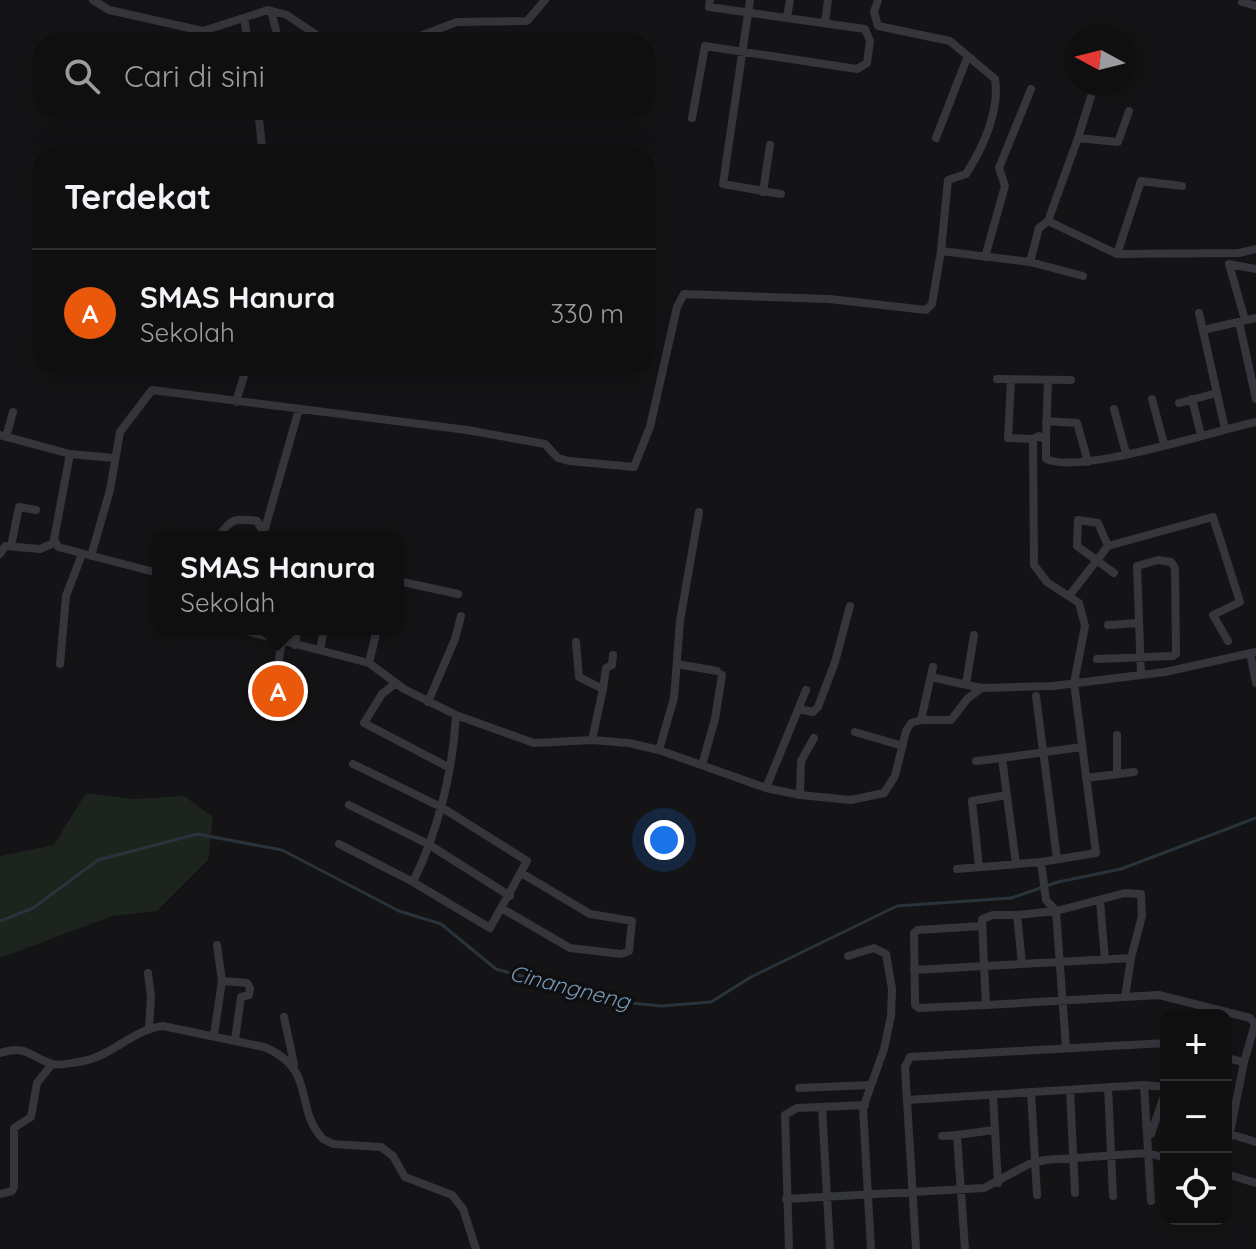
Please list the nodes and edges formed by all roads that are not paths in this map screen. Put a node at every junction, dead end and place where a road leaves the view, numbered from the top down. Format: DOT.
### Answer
graph roads {
  1 [pos="93,0"];
  2 [pos="545,0"];
  3 [pos="710,0"];
  4 [pos="750,0"];
  5 [pos="790,0"];
  6 [pos="828,0"];
  7 [pos="878,0"];
  8 [pos="1242,2"];
  9 [pos="1256,6"];
  10 [pos="271,11"];
  11 [pos="748,12"];
  12 [pos="787,17"];
  13 [pos="244,18"];
  14 [pos="825,22"];
  15 [pos="246,32"];
  16 [pos="276,32"];
  17 [pos="312,32"];
  18 [pos="430,32"];
  19 [pos="743,51"];
  20 [pos="967,58"];
  21 [pos="1031,89"];
  22 [pos="1091,96"];
  23 [pos="1129,111"];
  24 [pos="692,118"];
  25 [pos="259,120"];
  26 [pos="936,138"];
  27 [pos="1078,138"];
  28 [pos="262,144"];
  29 [pos="770,145"];
  30 [pos="1182,186"];
  31 [pos="763,192"];
  32 [pos="781,194"];
  33 [pos="1048,221"];
  34 [pos="1256,249"];
  35 [pos="941,251"];
  36 [pos="1117,254"];
  37 [pos="985,257"];
  38 [pos="1030,262"];
  39 [pos="1256,269"];
  40 [pos="1083,276"];
  41 [pos="1199,313"];
  42 [pos="1256,318"];
  43 [pos="1242,321"];
  44 [pos="1203,330"];
  45 [pos="244,376"];
  46 [pos="997,379"];
  47 [pos="1011,380"];
  48 [pos="1048,380"];
  49 [pos="1071,380"];
  50 [pos="1217,393"];
  51 [pos="1152,399"];
  52 [pos="1192,399"];
  53 [pos="1256,399"];
  54 [pos="236,402"];
  55 [pos="1179,403"];
  56 [pos="299,409"];
  57 [pos="1114,409"];
  58 [pos="13,412"];
  59 [pos="1046,421"];
  60 [pos="1256,422"];
  61 [pos="1225,429"];
  62 [pos="1201,435"];
  63 [pos="3,436"];
  64 [pos="1033,439"];
  65 [pos="1046,440"];
  66 [pos="1164,444"];
  67 [pos="1126,453"];
  68 [pos="70,454"];
  69 [pos="114,458"];
  70 [pos="1088,462"];
  71 [pos="36,510"];
  72 [pos="699,512"];
  73 [pos="223,531"];
  74 [pos="262,531"];
  75 [pos="265,531"];
  76 [pos="54,543"];
  77 [pos="1108,546"];
  78 [pos="3,548"];
  79 [pos="87,555"];
  80 [pos="1095,562"];
  81 [pos="152,571"];
  82 [pos="1114,573"];
  83 [pos="404,582"];
  84 [pos="458,594"];
  85 [pos="1069,596"];
  86 [pos="850,606"];
  87 [pos="461,616"];
  88 [pos="1139,623"];
  89 [pos="1108,625"];
  90 [pos="262,635"];
  91 [pos="296,635"];
  92 [pos="323,635"];
  93 [pos="376,635"];
  94 [pos="974,635"];
  95 [pos="1228,641"];
  96 [pos="282,642"];
  97 [pos="576,642"];
  98 [pos="295,645"];
  99 [pos="320,650"];
  100 [pos="1253,652"];
  101 [pos="613,655"];
  102 [pos="1141,657"];
  103 [pos="1097,659"];
  104 [pos="369,663"];
  105 [pos="60,664"];
  106 [pos="677,664"];
  107 [pos="933,667"];
  108 [pos="277,670"];
  109 [pos="1141,675"];
  110 [pos="931,677"];
  111 [pos="396,683"];
  112 [pos="1074,683"];
  113 [pos="1256,683"];
  114 [pos="966,684"];
  115 [pos="982,688"];
  116 [pos="603,689"];
  117 [pos="806,690"];
  118 [pos="1036,696"];
  119 [pos="428,702"];
  120 [pos="799,709"];
  121 [pos="456,715"];
  122 [pos="921,720"];
  123 [pos="855,732"];
  124 [pos="1117,735"];
  125 [pos="814,738"];
  126 [pos="592,740"];
  127 [pos="903,746"];
  128 [pos="1082,747"];
  129 [pos="659,750"];
  130 [pos="1043,753"];
  131 [pos="1002,758"];
  132 [pos="976,761"];
  133 [pos="353,764"];
  134 [pos="702,765"];
  135 [pos="450,768"];
  136 [pos="1134,772"];
  137 [pos="1117,774"];
  138 [pos="1086,778"];
  139 [pos="766,788"];
  140 [pos="800,795"];
  141 [pos="1007,795"];
  142 [pos="349,805"];
  143 [pos="441,807"];
  144 [pos="339,844"];
  145 [pos="428,844"];
  146 [pos="1057,859"];
  147 [pos="1041,862"];
  148 [pos="1016,864"];
  149 [pos="979,867"];
  150 [pos="957,869"];
  151 [pos="523,874"];
  152 [pos="413,882"];
  153 [pos="510,896"];
  154 [pos="1100,901"];
  155 [pos="503,909"];
  156 [pos="1056,911"];
  157 [pos="1017,915"];
  158 [pos="982,926"];
  159 [pos="217,945"];
  160 [pos="848,956"];
  161 [pos="1131,958"];
  162 [pos="1105,960"];
  163 [pos="1060,963"];
  164 [pos="1022,964"];
  165 [pos="984,966"];
  166 [pos="914,970"];
  167 [pos="148,973"];
  168 [pos="222,981"];
  169 [pos="1125,997"];
  170 [pos="1063,1002"];
  171 [pos="986,1005"];
  172 [pos="284,1017"];
  173 [pos="149,1027"];
  174 [pos="214,1035"];
  175 [pos="235,1040"];
  176 [pos="1160,1043"];
  177 [pos="1066,1048"];
  178 [pos="0,1053"];
  179 [pos="1232,1059"];
  180 [pos="1244,1062"];
  181 [pos="52,1064"];
  182 [pos="296,1069"];
  183 [pos="871,1085"];
  184 [pos="1144,1085"];
  185 [pos="1108,1087"];
  186 [pos="1160,1087"];
  187 [pos="799,1088"];
  188 [pos="1070,1090"];
  189 [pos="1031,1092"];
  190 [pos="993,1095"];
  191 [pos="1232,1099"];
  192 [pos="907,1100"];
  193 [pos="865,1105"];
  194 [pos="1160,1106"];
  195 [pos="822,1107"];
  196 [pos="994,1130"];
  197 [pos="957,1135"];
  198 [pos="1232,1135"];
  199 [pos="942,1136"];
  200 [pos="1149,1139"];
  201 [pos="1256,1142"];
  202 [pos="1148,1153"];
  203 [pos="1160,1156"];
  204 [pos="1111,1157"];
  205 [pos="1074,1159"];
  206 [pos="1036,1162"];
  207 [pos="1232,1176"];
  208 [pos="998,1183"];
  209 [pos="1256,1183"];
  210 [pos="960,1189"];
  211 [pos="913,1191"];
  212 [pos="1075,1193"];
  213 [pos="0,1194"];
  214 [pos="867,1194"];
  215 [pos="1037,1195"];
  216 [pos="1113,1196"];
  217 [pos="826,1197"];
  218 [pos="786,1199"];
  219 [pos="1151,1201"];
  220 [pos="476,1249"];
  221 [pos="789,1249"];
  222 [pos="830,1249"];
  223 [pos="871,1249"];
  224 [pos="916,1249"];
  225 [pos="965,1249"];
  1 -- 13 [label="street"];
  2 -- 18 [label="street"];
  3 -- 11 [label="street"];
  4 -- 11 [label="street"];
  5 -- 12 [label="street"];
  6 -- 14 [label="street"];
  7 -- 20 [label="street"];
  8 -- 9 [label="street"];
  10 -- 13 [label="street"];
  10 -- 16 [label="street"];
  10 -- 17 [label="street"];
  11 -- 12 [label="street"];
  11 -- 19 [label="street"];
  12 -- 14 [label="street"];
  13 -- 15 [label="street"];
  14 -- 19 [label="street"];
  19 -- 24 [label="street"];
  19 -- 31 [label="street"];
  20 -- 26 [label="street"];
  20 -- 35 [label="street"];
  21 -- 37 [label="street"];
  22 -- 27 [label="street"];
  23 -- 27 [label="street"];
  25 -- 28 [label="street"];
  27 -- 33 [label="street"];
  29 -- 31 [label="street"];
  30 -- 36 [label="street"];
  31 -- 32 [label="street"];
  33 -- 36 [label="street"];
  33 -- 38 [label="street"];
  34 -- 36 [label="street"];
  35 -- 37 [label="street"];
  35 -- 56 [label="street"];
  37 -- 38 [label="street"];
  38 -- 40 [label="street"];
  39 -- 43 [label="street"];
  41 -- 44 [label="street"];
  42 -- 43 [label="street"];
  43 -- 44 [label="street"];
  43 -- 53 [label="street"];
  44 -- 50 [label="street"];
  45 -- 54 [label="street"];
  46 -- 47 [label="street"];
  47 -- 48 [label="street"];
  47 -- 64 [label="street"];
  48 -- 49 [label="street"];
  48 -- 59 [label="street"];
  50 -- 52 [label="street"];
  50 -- 61 [label="street"];
  51 -- 66 [label="street"];
  52 -- 55 [label="street"];
  52 -- 62 [label="street"];
  54 -- 56 [label="street"];
  54 -- 69 [label="street"];
  56 -- 75 [label="street"];
  57 -- 67 [label="street"];
  58 -- 63 [label="street"];
  59 -- 65 [label="street"];
  59 -- 70 [label="street"];
  60 -- 61 [label="street"];
  61 -- 62 [label="street"];
  62 -- 66 [label="street"];
  63 -- 68 [label="street"];
  64 -- 65 [label="street"];
  64 -- 85 [label="street"];
  65 -- 70 [label="street"];
  66 -- 67 [label="street"];
  67 -- 70 [label="street"];
  68 -- 69 [label="street"];
  68 -- 76 [label="street"];
  69 -- 79 [label="street"];
  71 -- 78 [label="street"];
  72 -- 106 [label="street"];
  73 -- 74 [label="street"];
  76 -- 78 [label="street"];
  76 -- 79 [label="street"];
  77 -- 80 [label="street"];
  77 -- 80 [label="street"];
  77 -- 95 [label="street"];
  79 -- 81 [label="street"];
  79 -- 105 [label="street"];
  80 -- 82 [label="street"];
  80 -- 85 [label="street"];
  83 -- 84 [label="street"];
  85 -- 112 [label="street"];
  86 -- 120 [label="street"];
  87 -- 119 [label="street"];
  88 -- 89 [label="street"];
  88 -- 102 [label="street"];
  88 -- 102 [label="street"];
  90 -- 96 [label="street"];
  91 -- 98 [label="street"];
  92 -- 99 [label="street"];
  93 -- 104 [label="street"];
  94 -- 114 [label="street"];
  96 -- 98 [label="street"];
  96 -- 108 [label="street"];
  97 -- 116 [label="street"];
  98 -- 99 [label="street"];
  99 -- 104 [label="street"];
  100 -- 109 [label="street"];
  100 -- 113 [label="street"];
  101 -- 116 [label="street"];
  102 -- 103 [label="street"];
  102 -- 109 [label="street"];
  104 -- 111 [label="street"];
  106 -- 129 [label="street"];
  106 -- 134 [label="street"];
  107 -- 110 [label="street"];
  109 -- 112 [label="street"];
  110 -- 114 [label="street"];
  110 -- 122 [label="street"];
  111 -- 119 [label="street"];
  111 -- 135 [label="street"];
  112 -- 115 [label="street"];
  112 -- 128 [label="street"];
  114 -- 115 [label="street"];
  115 -- 122 [label="street"];
  116 -- 126 [label="street"];
  117 -- 120 [label="street"];
  118 -- 130 [label="street"];
  119 -- 121 [label="street"];
  120 -- 139 [label="street"];
  121 -- 126 [label="street"];
  121 -- 135 [label="street"];
  122 -- 127 [label="street"];
  123 -- 127 [label="street"];
  124 -- 137 [label="street"];
  125 -- 140 [label="street"];
  126 -- 129 [label="street"];
  127 -- 140 [label="street"];
  128 -- 130 [label="street"];
  128 -- 138 [label="street"];
  129 -- 134 [label="street"];
  130 -- 131 [label="street"];
  130 -- 146 [label="street"];
  131 -- 132 [label="street"];
  131 -- 141 [label="street"];
  133 -- 143 [label="street"];
  134 -- 139 [label="street"];
  135 -- 143 [label="street"];
  136 -- 137 [label="street"];
  137 -- 138 [label="street"];
  138 -- 146 [label="street"];
  139 -- 140 [label="street"];
  141 -- 148 [label="street"];
  141 -- 149 [label="street"];
  142 -- 145 [label="street"];
  143 -- 145 [label="street"];
  143 -- 151 [label="street"];
  144 -- 152 [label="street"];
  145 -- 152 [label="street"];
  145 -- 153 [label="street"];
  146 -- 147 [label="street"];
  147 -- 148 [label="street"];
  147 -- 156 [label="street"];
  148 -- 149 [label="street"];
  149 -- 150 [label="street"];
  151 -- 153 [label="street"];
  151 -- 155 [label="street"];
  152 -- 155 [label="street"];
  153 -- 155 [label="street"];
  154 -- 156 [label="street"];
  154 -- 161 [label="street"];
  154 -- 162 [label="street"];
  156 -- 157 [label="street"];
  156 -- 163 [label="street"];
  157 -- 158 [label="street"];
  157 -- 164 [label="street"];
  158 -- 165 [label="street"];
  158 -- 166 [label="street"];
  159 -- 168 [label="street"];
  160 -- 183 [label="street"];
  161 -- 162 [label="street"];
  161 -- 169 [label="street"];
  162 -- 163 [label="street"];
  163 -- 164 [label="street"];
  163 -- 170 [label="street"];
  164 -- 165 [label="street"];
  165 -- 166 [label="street"];
  165 -- 171 [label="street"];
  166 -- 171 [label="street"];
  167 -- 173 [label="street"];
  168 -- 174 [label="street"];
  168 -- 175 [label="street"];
  169 -- 170 [label="street"];
  169 -- 180 [label="street"];
  170 -- 171 [label="street"];
  170 -- 177 [label="street"];
  172 -- 182 [label="street"];
  173 -- 174 [label="street"];
  173 -- 181 [label="street"];
  174 -- 175 [label="street"];
  175 -- 182 [label="street"];
  176 -- 177 [label="street"];
  177 -- 192 [label="street"];
  178 -- 181 [label="street"];
  179 -- 180 [label="street"];
  180 -- 191 [label="street"];
  181 -- 213 [label="street"];
  182 -- 220 [label="street"];
  183 -- 187 [label="street"];
  183 -- 193 [label="street"];
  184 -- 185 [label="street"];
  184 -- 186 [label="street"];
  184 -- 200 [label="street"];
  185 -- 188 [label="street"];
  185 -- 204 [label="street"];
  188 -- 189 [label="street"];
  188 -- 205 [label="street"];
  189 -- 190 [label="street"];
  189 -- 206 [label="street"];
  190 -- 192 [label="street"];
  190 -- 196 [label="street"];
  192 -- 211 [label="street"];
  193 -- 195 [label="street"];
  193 -- 214 [label="street"];
  194 -- 200 [label="street"];
  195 -- 217 [label="street"];
  195 -- 218 [label="street"];
  196 -- 197 [label="street"];
  196 -- 208 [label="street"];
  197 -- 199 [label="street"];
  197 -- 210 [label="street"];
  198 -- 201 [label="street"];
  200 -- 202 [label="street"];
  202 -- 203 [label="street"];
  202 -- 204 [label="street"];
  202 -- 219 [label="street"];
  204 -- 205 [label="street"];
  204 -- 216 [label="street"];
  205 -- 206 [label="street"];
  205 -- 212 [label="street"];
  206 -- 208 [label="street"];
  206 -- 215 [label="street"];
  207 -- 209 [label="street"];
  208 -- 210 [label="street"];
  210 -- 211 [label="street"];
  210 -- 225 [label="street"];
  211 -- 214 [label="street"];
  211 -- 224 [label="street"];
  214 -- 217 [label="street"];
  214 -- 223 [label="street"];
  217 -- 218 [label="street"];
  217 -- 222 [label="street"];
  218 -- 221 [label="street"];
}
